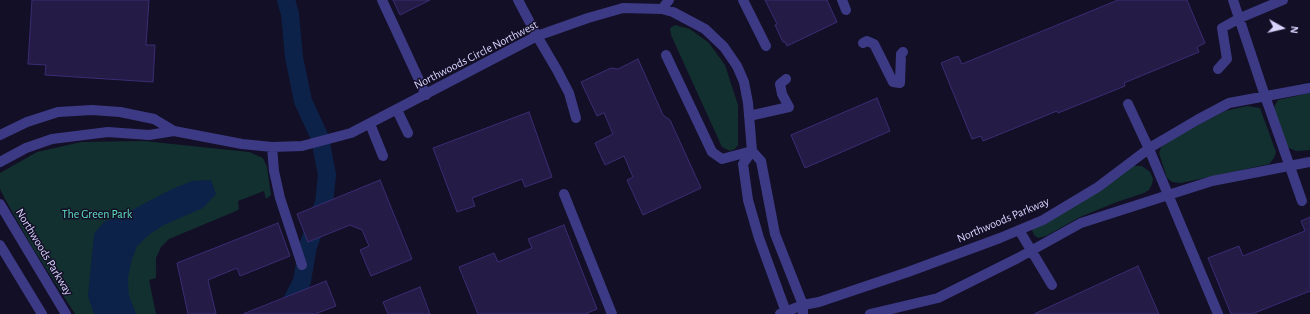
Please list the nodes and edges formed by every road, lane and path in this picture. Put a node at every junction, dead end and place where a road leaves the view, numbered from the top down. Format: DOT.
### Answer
graph roads {
  1 [pos="382,0"];
  2 [pos="518,0"];
  3 [pos="669,0"];
  4 [pos="743,0"];
  5 [pos="842,0"];
  6 [pos="1233,0"];
  7 [pos="1283,0"];
  8 [pos="662,9"];
  9 [pos="846,10"];
  10 [pos="1240,18"];
  11 [pos="537,36"];
  12 [pos="863,43"];
  13 [pos="766,46"];
  14 [pos="903,52"];
  15 [pos="666,55"];
  16 [pos="1218,69"];
  17 [pos="786,79"];
  18 [pos="1310,88"];
  19 [pos="426,95"];
  20 [pos="1265,96"];
  21 [pos="1128,104"];
  22 [pos="397,110"];
  23 [pos="749,116"];
  24 [pos="576,118"];
  25 [pos="370,124"];
  26 [pos="174,131"];
  27 [pos="408,133"];
  28 [pos="0,135"];
  29 [pos="272,147"];
  30 [pos="1149,149"];
  31 [pos="752,150"];
  32 [pos="383,156"];
  33 [pos="0,162"];
  34 [pos="1310,162"];
  35 [pos="1289,166"];
  36 [pos="564,194"];
  37 [pos="1168,194"];
  38 [pos="1302,201"];
  39 [pos="0,204"];
  40 [pos="1019,230"];
  41 [pos="0,245"];
  42 [pos="1032,250"];
  43 [pos="302,265"];
  44 [pos="1052,285"];
  45 [pos="803,310"];
  46 [pos="785,313"];
  47 [pos="42,314"];
  48 [pos="66,314"];
  49 [pos="612,314"];
  50 [pos="870,314"];
  51 [pos="1218,314"];
  1 -- 19 [label="street"];
  2 -- 11 [label="street"];
  3 -- 8 [label="street"];
  4 -- 13 [label="street"];
  5 -- 9 [label="street"];
  6 -- 10 [label="street"];
  7 -- 10 [label="street"];
  8 -- 11 [label="street, Northwoods Circle Northwest"];
  8 -- 23 [label="street, Northwoods Circle Northwest"];
  10 -- 16 [label="street"];
  10 -- 20 [label="street"];
  11 -- 19 [label="street, Northwoods Circle Northwest"];
  11 -- 24 [label="street"];
  12 -- 14 [label="street"];
  15 -- 31 [label="street"];
  17 -- 23 [label="street"];
  18 -- 20 [label="street, Northwoods Parkway"];
  19 -- 22 [label="street, Northwoods Circle Northwest"];
  20 -- 30 [label="street, Northwoods Parkway"];
  20 -- 35 [label="street"];
  21 -- 30 [label="street"];
  22 -- 25 [label="street, Northwoods Circle Northwest"];
  22 -- 27 [label="street"];
  23 -- 31 [label="street, Northwoods Circle Northwest"];
  25 -- 29 [label="street, Northwoods Circle Northwest"];
  25 -- 32 [label="street"];
  26 -- 28 [label="street, Northwoods Circle Northwest"];
  26 -- 29 [label="street, Northwoods Circle Northwest"];
  26 -- 33 [label="street, Northwoods Circle Northwest"];
  29 -- 43 [label="street"];
  30 -- 37 [label="street"];
  30 -- 40 [label="street, Northwoods Parkway"];
  31 -- 45 [label="street, Northwoods Circle Northwest"];
  31 -- 46 [label="street"];
  34 -- 35 [label="street"];
  35 -- 37 [label="street"];
  35 -- 38 [label="street"];
  36 -- 49 [label="street"];
  37 -- 42 [label="street"];
  37 -- 51 [label="street"];
  39 -- 48 [label="street, Northwoods Parkway"];
  40 -- 42 [label="street"];
  40 -- 45 [label="street, Northwoods Parkway"];
  41 -- 47 [label="street"];
  42 -- 44 [label="street"];
  42 -- 50 [label="street"];
  45 -- 46 [label="street, Northwoods Parkway"];
}
